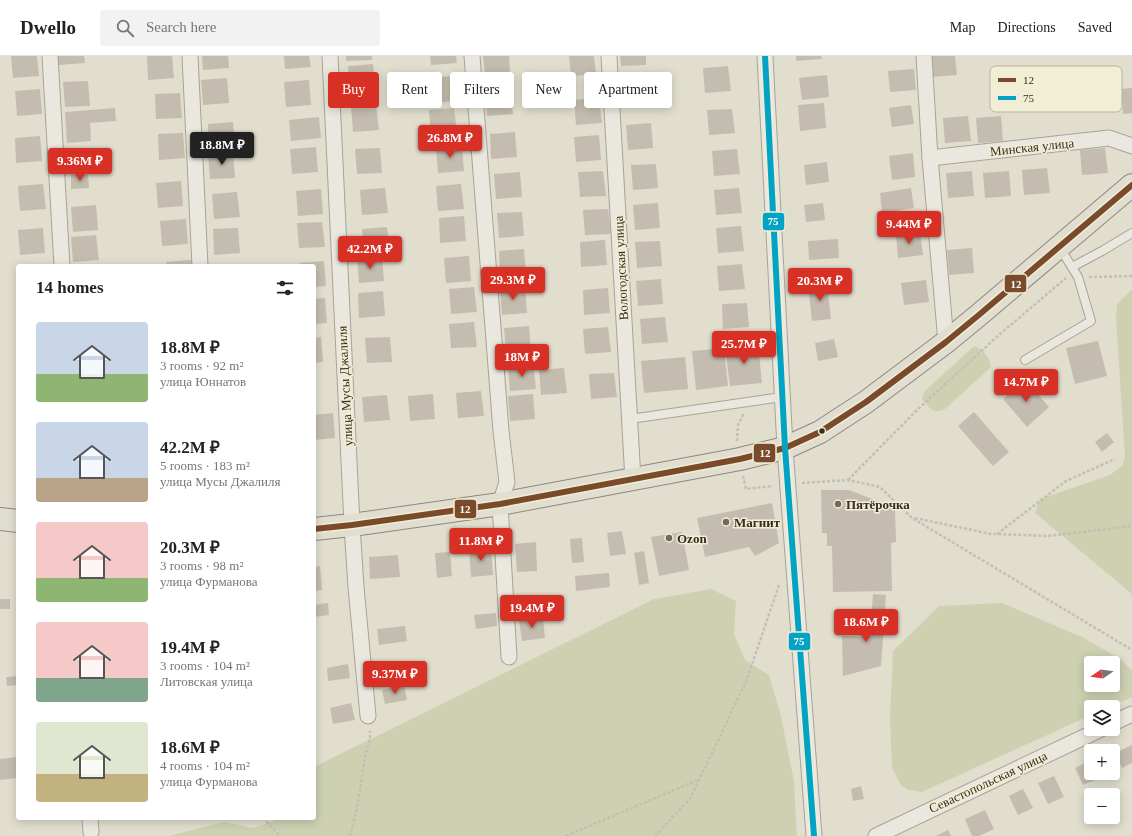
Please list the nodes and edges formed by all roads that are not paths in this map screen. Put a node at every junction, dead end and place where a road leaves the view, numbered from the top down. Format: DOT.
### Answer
graph roads {
  1 [pos="50,56"];
  2 [pos="190,56"];
  3 [pos="330,56"];
  4 [pos="472,56"];
  5 [pos="609,56"];
  6 [pos="765,56"];
  7 [pos="924,56"];
  8 [pos="1132,146"];
  9 [pos="930,158"];
  10 [pos="1132,185"];
  11 [pos="1132,233"];
  12 [pos="1059,247"];
  13 [pos="62,264"];
  14 [pos="200,264"];
  15 [pos="1072,267"];
  16 [pos="946,342"];
  17 [pos="1025,360"];
  18 [pos="782,397"];
  19 [pos="630,419"];
  20 [pos="785,448"];
  21 [pos="633,480"];
  22 [pos="500,504"];
  23 [pos="0,518"];
  24 [pos="16,521"];
  25 [pos="352,525"];
  26 [pos="316,529"];
  27 [pos="509,657"];
  28 [pos="1132,714"];
  29 [pos="368,716"];
  30 [pos="1120,720"];
  31 [pos="1086,736"];
  32 [pos="814,836"];
  33 [pos="876,836"];
  1 -- 13 [label="street"];
  2 -- 14 [label="street"];
  3 -- 25 [label="street, улица Мусы Джалиля"];
  4 -- 22 [label="street"];
  5 -- 19 [label="street, Вологодская улица"];
  6 -- 18 [label="street"];
  7 -- 9 [label="street"];
  8 -- 9 [label="street, Минская улица"];
  9 -- 16 [label="street"];
  10 -- 12 [label="main road"];
  11 -- 15 [label="lane"];
  12 -- 15 [label="lane"];
  12 -- 16 [label="main road"];
  15 -- 17 [label="lane"];
  16 -- 20 [label="main road"];
  18 -- 19 [label="lane"];
  18 -- 20 [label="street"];
  19 -- 21 [label="street, Вологодская улица"];
  20 -- 21 [label="main road"];
  20 -- 32 [label="street"];
  21 -- 22 [label="main road"];
  22 -- 25 [label="main road"];
  22 -- 27 [label="street"];
  23 -- 24 [label="main road"];
  25 -- 26 [label="main road"];
  25 -- 29 [label="street, улица Мусы Джалиля"];
  28 -- 30 [label="street"];
  31 -- 33 [label="street, Севастопольская улица"];
}
